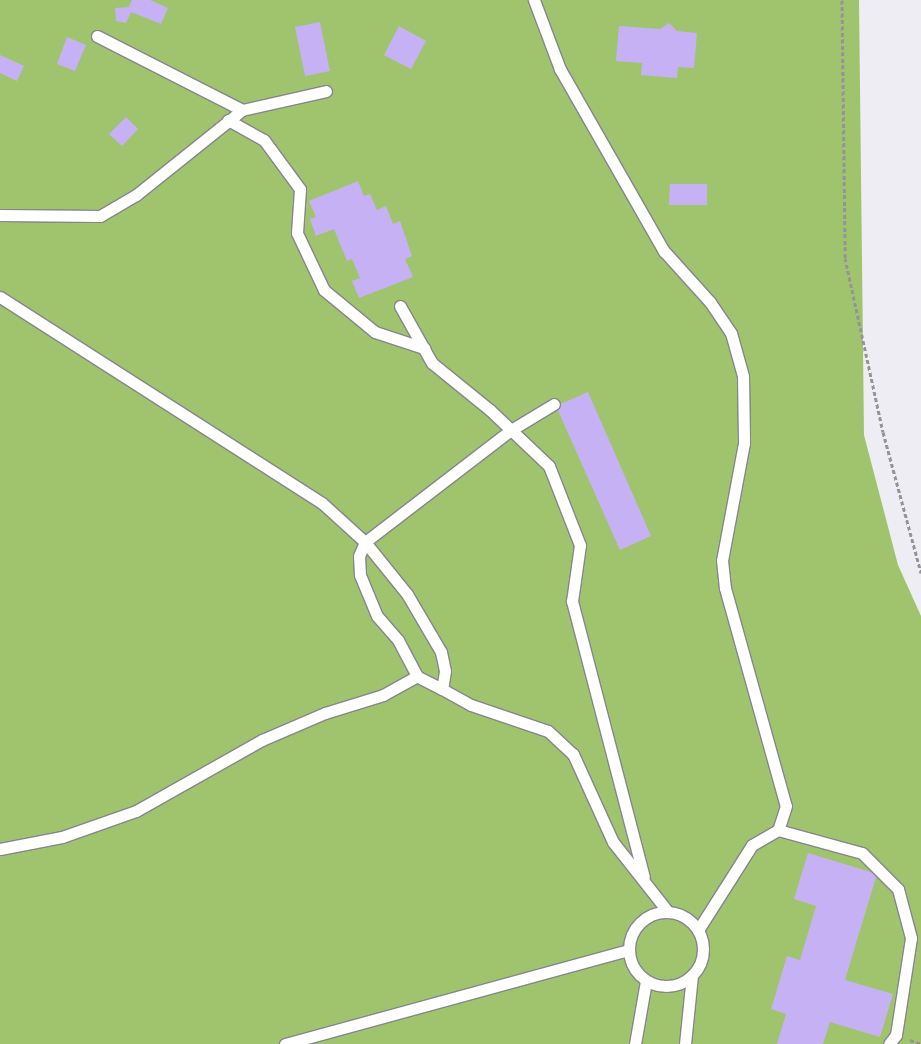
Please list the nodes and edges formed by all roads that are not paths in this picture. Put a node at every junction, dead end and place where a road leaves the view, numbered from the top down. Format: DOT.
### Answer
graph roads {
  1 [pos="534,0"];
  2 [pos="96,36"];
  3 [pos="326,91"];
  4 [pos="242,110"];
  5 [pos="228,120"];
  6 [pos="0,215"];
  7 [pos="0,297"];
  8 [pos="400,306"];
  9 [pos="424,348"];
  10 [pos="554,404"];
  11 [pos="511,430"];
  12 [pos="366,542"];
  13 [pos="417,676"];
  14 [pos="442,689"];
  15 [pos="778,830"];
  16 [pos="0,849"];
  17 [pos="646,884"];
  18 [pos="668,912"];
  19 [pos="698,930"];
  20 [pos="628,950"];
  21 [pos="692,975"];
  22 [pos="646,981"];
  23 [pos="286,1044"];
  24 [pos="635,1044"];
  25 [pos="685,1044"];
  26 [pos="889,1044"];
  1 -- 15 [label="lane"];
  2 -- 4 [label="lane"];
  3 -- 4 [label="lane"];
  4 -- 5 [label="lane"];
  5 -- 6 [label="lane"];
  5 -- 9 [label="lane"];
  7 -- 12 [label="lane"];
  8 -- 9 [label="lane"];
  9 -- 11 [label="lane"];
  10 -- 11 [label="lane"];
  11 -- 12 [label="lane"];
  11 -- 17 [label="lane"];
  12 -- 13 [label="lane"];
  12 -- 14 [label="lane"];
  13 -- 14 [label="lane"];
  13 -- 16 [label="lane"];
  14 -- 17 [label="lane"];
  15 -- 19 [label="lane"];
  15 -- 26 [label="lane"];
  17 -- 18 [label="lane"];
  18 -- 19 [label="lane"];
  18 -- 20 [label="lane"];
  19 -- 21 [label="lane"];
  20 -- 22 [label="lane"];
  20 -- 23 [label="lane"];
  21 -- 22 [label="lane"];
  21 -- 25 [label="lane"];
  22 -- 24 [label="lane"];
}
